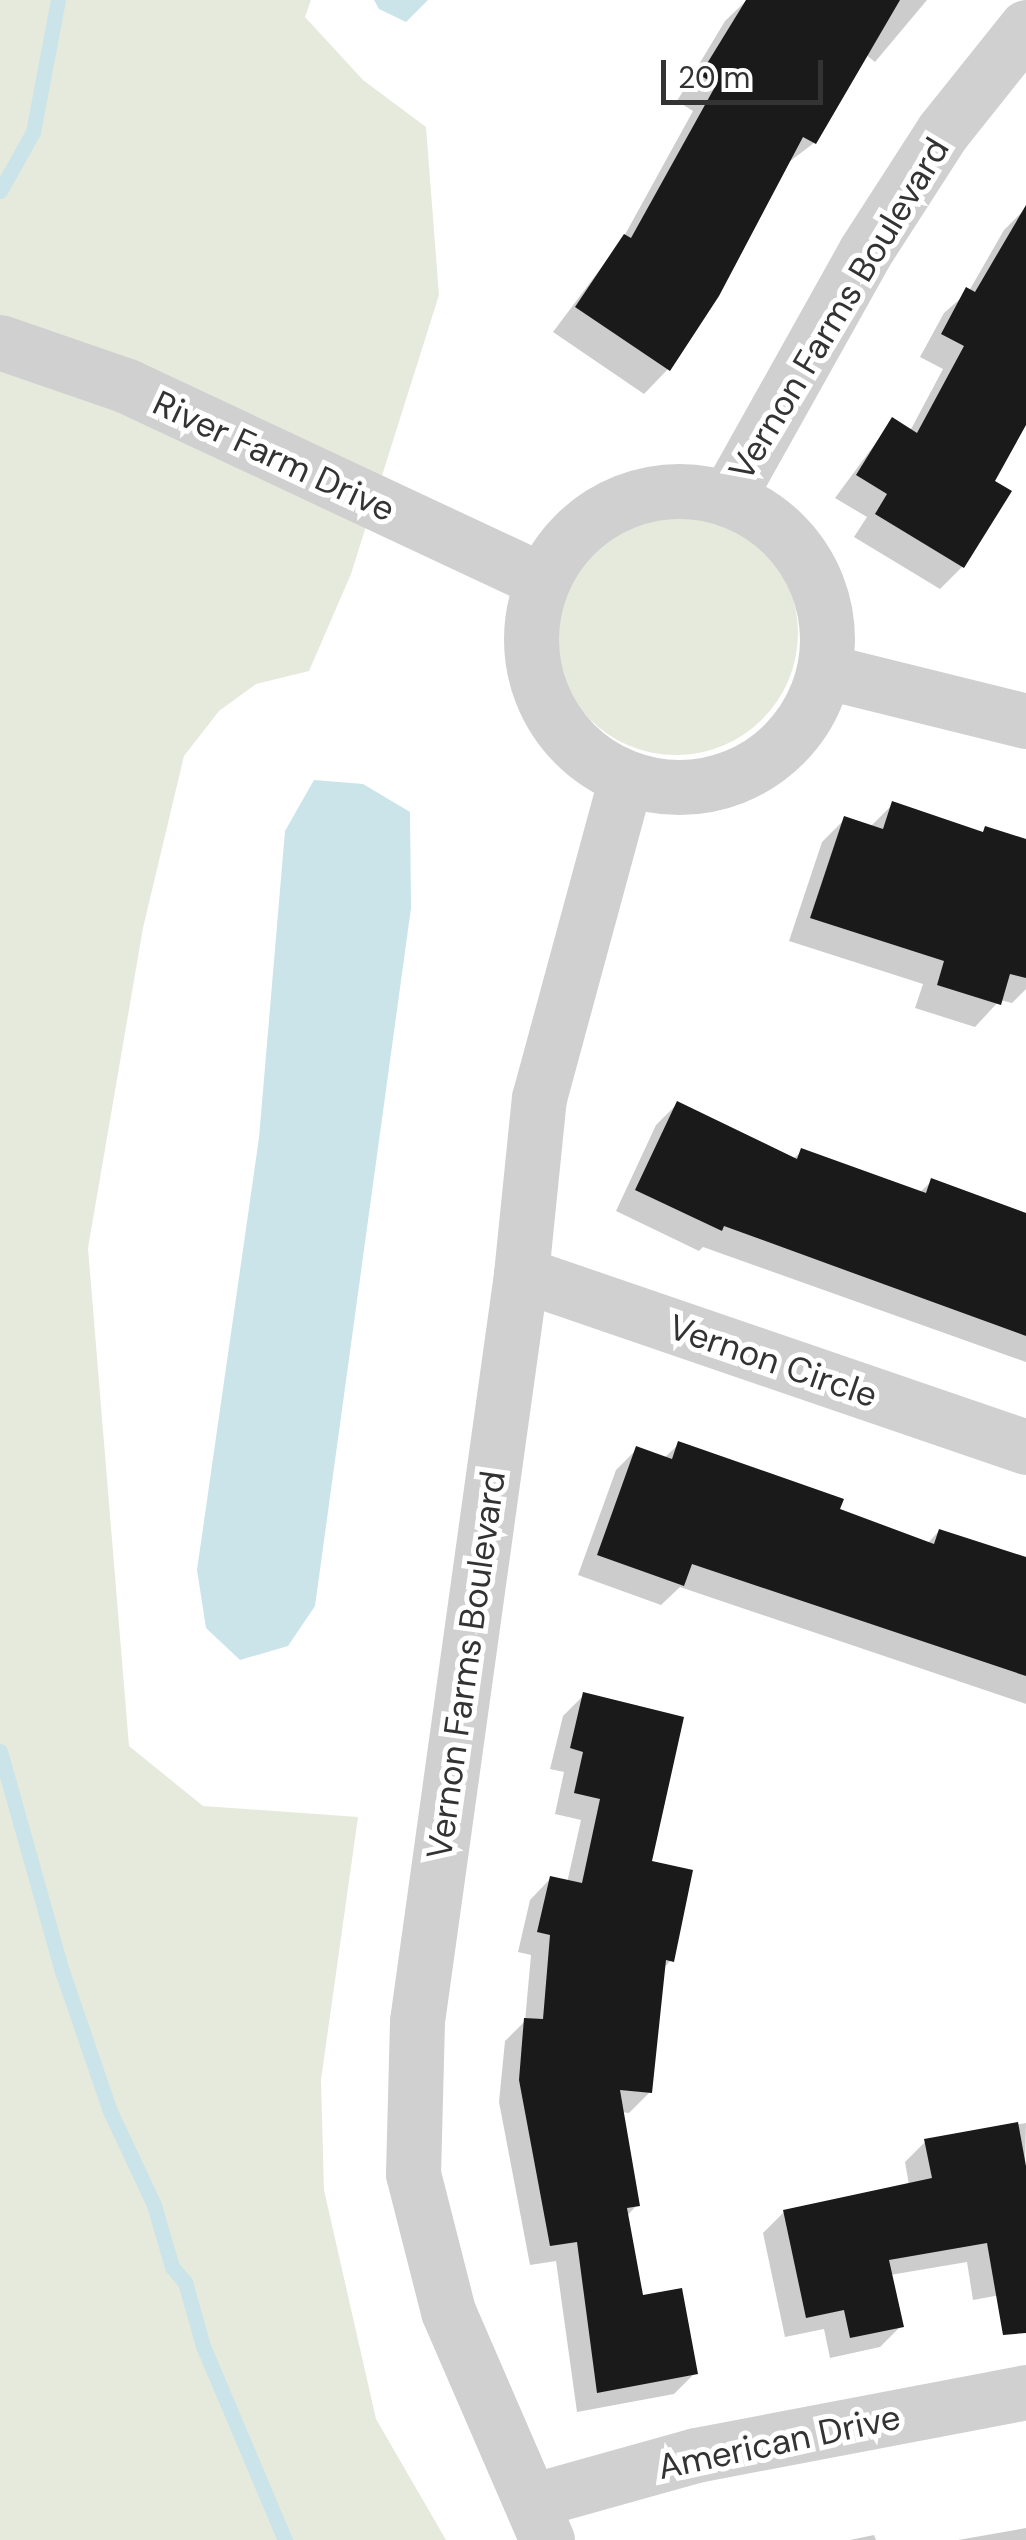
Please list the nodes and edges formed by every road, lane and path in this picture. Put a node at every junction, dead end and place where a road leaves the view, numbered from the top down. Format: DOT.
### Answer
graph roads {
  1 [pos="1026,27"];
  2 [pos="0,342"];
  3 [pos="727,499"];
  4 [pos="543,581"];
  5 [pos="824,671"];
  6 [pos="1026,721"];
  7 [pos="626,778"];
  8 [pos="521,1274"];
  9 [pos="1026,1447"];
  10 [pos="1026,2392"];
  11 [pos="541,2520"];
  1 -- 3 [label="street, Vernon Farms Boulevard"];
  2 -- 4 [label="street, River Farm Drive"];
  3 -- 4 [label="street, Vernon Farms Boulevard"];
  3 -- 5 [label="street, Vernon Farms Boulevard"];
  4 -- 7 [label="street, Vernon Farms Boulevard"];
  5 -- 6 [label="street"];
  5 -- 7 [label="street, Vernon Farms Boulevard"];
  7 -- 8 [label="street, Vernon Farms Boulevard"];
  8 -- 9 [label="street, Vernon Circle"];
  8 -- 11 [label="street, Vernon Farms Boulevard"];
  10 -- 11 [label="street, American Drive"];
}
